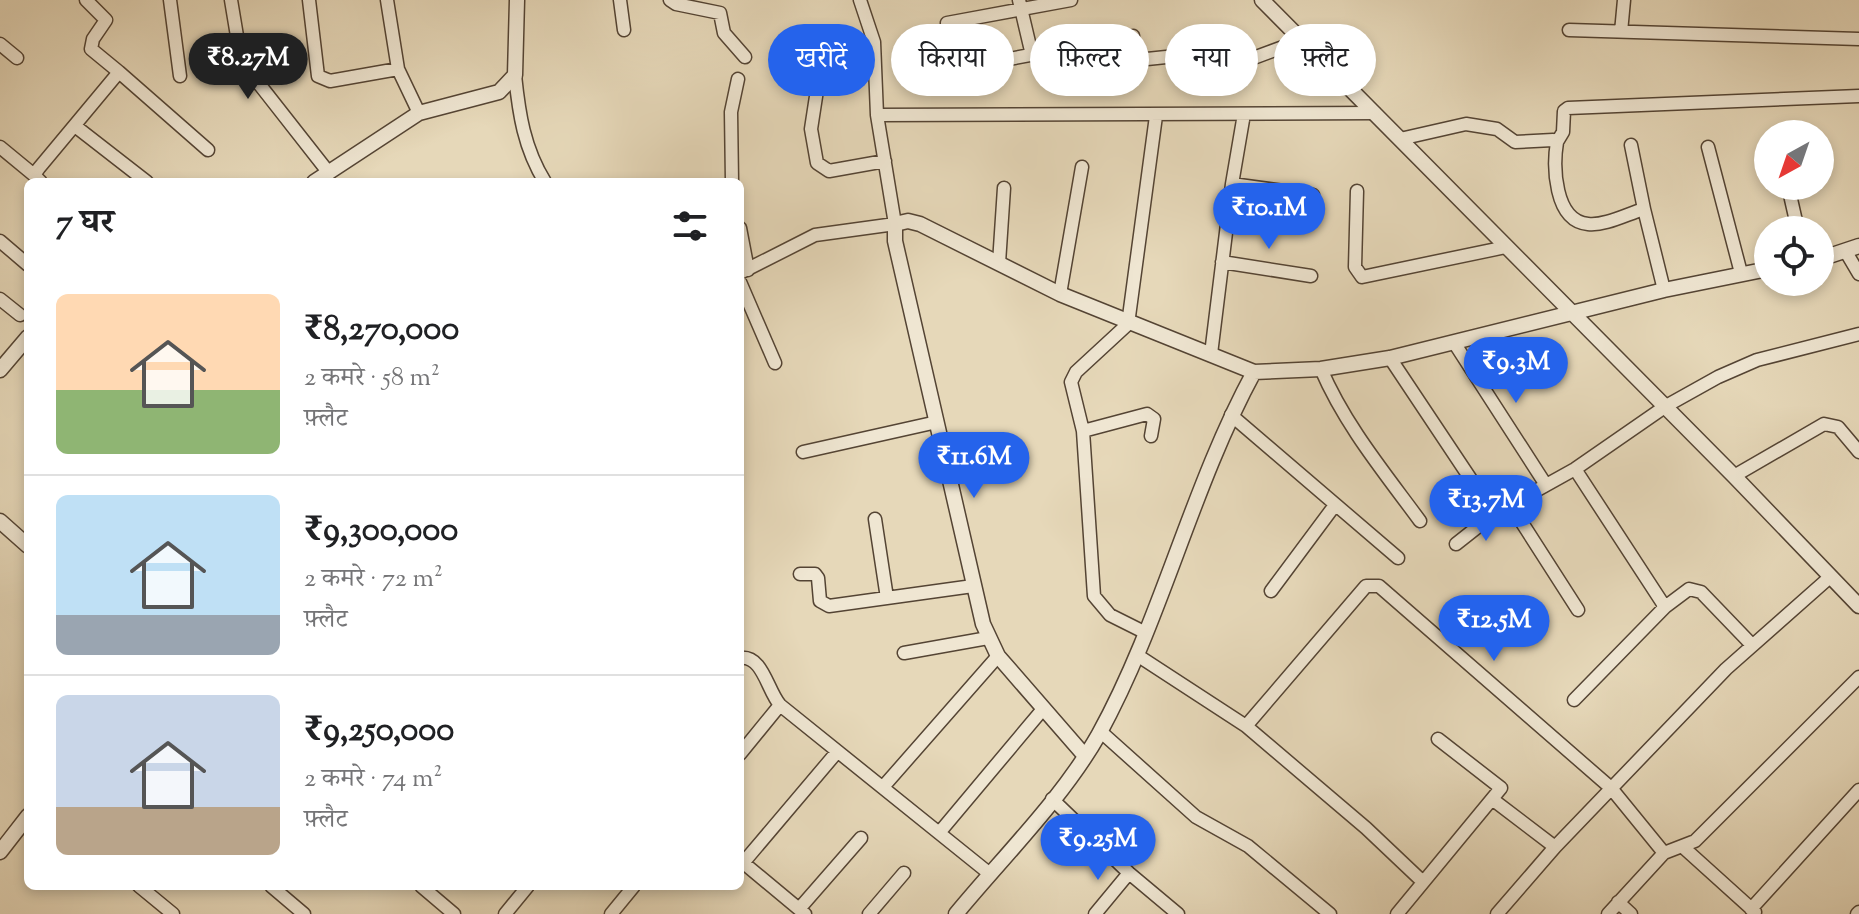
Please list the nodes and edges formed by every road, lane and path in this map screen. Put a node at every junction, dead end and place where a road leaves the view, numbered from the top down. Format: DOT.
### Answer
graph roads {
  1 [pos="86,0"];
  2 [pos="170,0"];
  3 [pos="231,0"];
  4 [pos="309,0"];
  5 [pos="387,0"];
  6 [pos="517,0"];
  7 [pos="620,0"];
  8 [pos="670,0"];
  9 [pos="860,0"];
  10 [pos="1071,0"];
  11 [pos="1262,0"];
  12 [pos="1624,0"];
  13 [pos="1020,5"];
  14 [pos="947,23"];
  15 [pos="1286,24"];
  16 [pos="624,30"];
  17 [pos="1569,30"];
  18 [pos="1621,32"];
  19 [pos="1859,39"];
  20 [pos="0,44"];
  21 [pos="1030,47"];
  22 [pos="1274,50"];
  23 [pos="745,57"];
  24 [pos="17,58"];
  25 [pos="1149,59"];
  26 [pos="398,69"];
  27 [pos="119,72"];
  28 [pos="515,75"];
  29 [pos="180,76"];
  30 [pos="738,79"];
  31 [pos="816,96"];
  32 [pos="1358,96"];
  33 [pos="1859,96"];
  34 [pos="419,113"];
  35 [pos="1375,113"];
  36 [pos="1244,114"];
  37 [pos="877,115"];
  38 [pos="1156,116"];
  39 [pos="75,126"];
  40 [pos="1400,139"];
  41 [pos="1557,142"];
  42 [pos="1631,145"];
  43 [pos="0,147"];
  44 [pos="1708,147"];
  45 [pos="208,150"];
  46 [pos="885,161"];
  47 [pos="1082,167"];
  48 [pos="329,173"];
  49 [pos="38,178"];
  50 [pos="142,178"];
  51 [pos="321,178"];
  52 [pos="543,178"];
  53 [pos="732,178"];
  54 [pos="1232,184"];
  55 [pos="1004,188"];
  56 [pos="1357,191"];
  57 [pos="1313,195"];
  58 [pos="1644,209"];
  59 [pos="895,224"];
  60 [pos="0,241"];
  61 [pos="1506,247"];
  62 [pos="1853,249"];
  63 [pos="24,262"];
  64 [pos="1222,262"];
  65 [pos="999,263"];
  66 [pos="744,271"];
  67 [pos="1754,271"];
  68 [pos="1741,273"];
  69 [pos="1859,274"];
  70 [pos="1311,276"];
  71 [pos="1664,290"];
  72 [pos="744,291"];
  73 [pos="1060,294"];
  74 [pos="0,299"];
  75 [pos="1572,314"];
  76 [pos="20,315"];
  77 [pos="1128,324"];
  78 [pos="1859,334"];
  79 [pos="24,342"];
  80 [pos="1455,344"];
  81 [pos="1211,354"];
  82 [pos="1390,358"];
  83 [pos="775,363"];
  84 [pos="1321,369"];
  85 [pos="0,370"];
  86 [pos="1254,372"];
  87 [pos="1666,406"];
  88 [pos="1231,415"];
  89 [pos="937,422"];
  90 [pos="1083,431"];
  91 [pos="1151,436"];
  92 [pos="803,452"];
  93 [pos="1859,452"];
  94 [pos="1575,469"];
  95 [pos="1734,476"];
  96 [pos="1546,485"];
  97 [pos="1510,504"];
  98 [pos="1335,505"];
  99 [pos="1494,514"];
  100 [pos="875,519"];
  101 [pos="0,521"];
  102 [pos="1420,521"];
  103 [pos="24,542"];
  104 [pos="1456,544"];
  105 [pos="1398,558"];
  106 [pos="800,574"];
  107 [pos="1830,577"];
  108 [pos="973,586"];
  109 [pos="1271,591"];
  110 [pos="887,598"];
  111 [pos="1859,606"];
  112 [pos="1665,607"];
  113 [pos="1578,610"];
  114 [pos="1146,633"];
  115 [pos="988,638"];
  116 [pos="1752,645"];
  117 [pos="904,653"];
  118 [pos="1137,655"];
  119 [pos="998,656"];
  120 [pos="744,658"];
  121 [pos="1859,677"];
  122 [pos="1574,700"];
  123 [pos="780,705"];
  124 [pos="1043,709"];
  125 [pos="1246,726"];
  126 [pos="1100,731"];
  127 [pos="1438,739"];
  128 [pos="744,749"];
  129 [pos="837,752"];
  130 [pos="1085,756"];
  131 [pos="883,787"];
  132 [pos="1611,788"];
  133 [pos="1859,790"];
  134 [pos="1052,799"];
  135 [pos="1492,799"];
  136 [pos="24,821"];
  137 [pos="939,833"];
  138 [pos="861,838"];
  139 [pos="1555,847"];
  140 [pos="1683,847"];
  141 [pos="0,852"];
  142 [pos="1664,853"];
  143 [pos="744,860"];
  144 [pos="744,864"];
  145 [pos="904,873"];
  146 [pos="1129,873"];
  147 [pos="990,874"];
  148 [pos="1423,882"];
  149 [pos="144,890"];
  150 [pos="276,890"];
  151 [pos="426,890"];
  152 [pos="525,890"];
  153 [pos="631,890"];
  154 [pos="1618,902"];
  155 [pos="802,911"];
  156 [pos="1754,911"];
  157 [pos="173,914"];
  158 [pos="304,914"];
  159 [pos="454,914"];
  160 [pos="505,914"];
  161 [pos="611,914"];
  162 [pos="869,914"];
  163 [pos="956,914"];
  164 [pos="1095,914"];
  165 [pos="1178,914"];
  166 [pos="1330,914"];
  167 [pos="1397,914"];
  168 [pos="1497,914"];
  169 [pos="1608,914"];
  170 [pos="1631,914"];
  1 -- 27 [label="street"];
  2 -- 29 [label="street"];
  3 -- 48 [label="street"];
  4 -- 26 [label="street"];
  5 -- 26 [label="street"];
  6 -- 28 [label="street"];
  7 -- 16 [label="street"];
  8 -- 23 [label="street"];
  9 -- 37 [label="street"];
  10 -- 13 [label="street"];
  11 -- 15 [label="street"];
  12 -- 18 [label="street"];
  13 -- 14 [label="street"];
  13 -- 21 [label="street"];
  17 -- 18 [label="street"];
  18 -- 19 [label="street"];
  20 -- 24 [label="street"];
  22 -- 25 [label="street"];
  26 -- 34 [label="street"];
  27 -- 39 [label="street"];
  27 -- 45 [label="street"];
  28 -- 34 [label="street"];
  28 -- 52 [label="street"];
  30 -- 53 [label="street"];
  31 -- 46 [label="street"];
  32 -- 35 [label="street"];
  33 -- 41 [label="street"];
  34 -- 48 [label="street"];
  35 -- 36 [label="street"];
  35 -- 40 [label="street"];
  36 -- 38 [label="street"];
  36 -- 54 [label="street"];
  37 -- 38 [label="street"];
  37 -- 46 [label="street"];
  38 -- 77 [label="street"];
  39 -- 49 [label="street"];
  39 -- 50 [label="street"];
  40 -- 41 [label="street"];
  40 -- 61 [label="street"];
  41 -- 58 [label="street"];
  42 -- 58 [label="street"];
  43 -- 49 [label="street"];
  44 -- 68 [label="street"];
  46 -- 59 [label="street"];
  47 -- 73 [label="street"];
  48 -- 51 [label="street"];
  54 -- 57 [label="street"];
  54 -- 64 [label="street"];
  55 -- 65 [label="street"];
  56 -- 61 [label="street"];
  58 -- 71 [label="street"];
  59 -- 65 [label="street"];
  59 -- 66 [label="street"];
  59 -- 89 [label="street"];
  60 -- 63 [label="street"];
  61 -- 75 [label="street"];
  62 -- 69 [label="street"];
  64 -- 70 [label="street"];
  64 -- 81 [label="street"];
  65 -- 73 [label="street"];
  67 -- 68 [label="street"];
  68 -- 71 [label="street"];
  71 -- 75 [label="street"];
  72 -- 83 [label="street"];
  73 -- 77 [label="street"];
  74 -- 76 [label="street"];
  75 -- 80 [label="street"];
  75 -- 87 [label="street"];
  77 -- 81 [label="street"];
  77 -- 90 [label="street"];
  78 -- 87 [label="street"];
  79 -- 85 [label="street"];
  80 -- 82 [label="street"];
  80 -- 96 [label="street"];
  81 -- 86 [label="street"];
  82 -- 84 [label="street"];
  82 -- 99 [label="street"];
  84 -- 86 [label="street"];
  84 -- 102 [label="street"];
  86 -- 88 [label="street"];
  87 -- 94 [label="street"];
  87 -- 95 [label="street"];
  88 -- 98 [label="street"];
  88 -- 114 [label="street"];
  89 -- 92 [label="street"];
  89 -- 108 [label="street"];
  90 -- 91 [label="street"];
  90 -- 114 [label="street"];
  93 -- 95 [label="street"];
  94 -- 96 [label="street"];
  94 -- 112 [label="street"];
  95 -- 107 [label="street"];
  96 -- 97 [label="street"];
  97 -- 99 [label="street"];
  97 -- 113 [label="street"];
  98 -- 105 [label="street"];
  98 -- 109 [label="street"];
  99 -- 104 [label="street"];
  100 -- 110 [label="street"];
  101 -- 103 [label="street"];
  106 -- 110 [label="street"];
  107 -- 111 [label="street"];
  107 -- 116 [label="street"];
  108 -- 110 [label="street"];
  108 -- 115 [label="street"];
  112 -- 116 [label="street"];
  112 -- 122 [label="street"];
  114 -- 118 [label="street"];
  115 -- 117 [label="street"];
  115 -- 119 [label="street"];
  116 -- 132 [label="street"];
  118 -- 125 [label="street"];
  118 -- 126 [label="street"];
  119 -- 124 [label="street"];
  119 -- 131 [label="street"];
  120 -- 123 [label="street"];
  121 -- 140 [label="street"];
  123 -- 128 [label="street"];
  123 -- 129 [label="street"];
  124 -- 130 [label="street"];
  124 -- 137 [label="street"];
  125 -- 132 [label="street"];
  125 -- 148 [label="street"];
  126 -- 130 [label="street"];
  126 -- 166 [label="street"];
  127 -- 135 [label="street"];
  129 -- 131 [label="street"];
  129 -- 143 [label="street"];
  130 -- 134 [label="street"];
  131 -- 137 [label="street"];
  132 -- 139 [label="street"];
  132 -- 142 [label="street"];
  133 -- 156 [label="street"];
  134 -- 146 [label="street"];
  134 -- 147 [label="street"];
  135 -- 139 [label="street"];
  135 -- 148 [label="street"];
  136 -- 141 [label="street"];
  137 -- 147 [label="street"];
  138 -- 155 [label="street"];
  139 -- 168 [label="street"];
  140 -- 142 [label="street"];
  140 -- 156 [label="street"];
  142 -- 154 [label="street"];
  144 -- 155 [label="street"];
  145 -- 162 [label="street"];
  146 -- 164 [label="street"];
  146 -- 165 [label="street"];
  147 -- 163 [label="street"];
  148 -- 167 [label="street"];
  149 -- 157 [label="street"];
  150 -- 158 [label="street"];
  151 -- 159 [label="street"];
  152 -- 160 [label="street"];
  153 -- 161 [label="street"];
  154 -- 169 [label="street"];
  154 -- 170 [label="street"];
}
